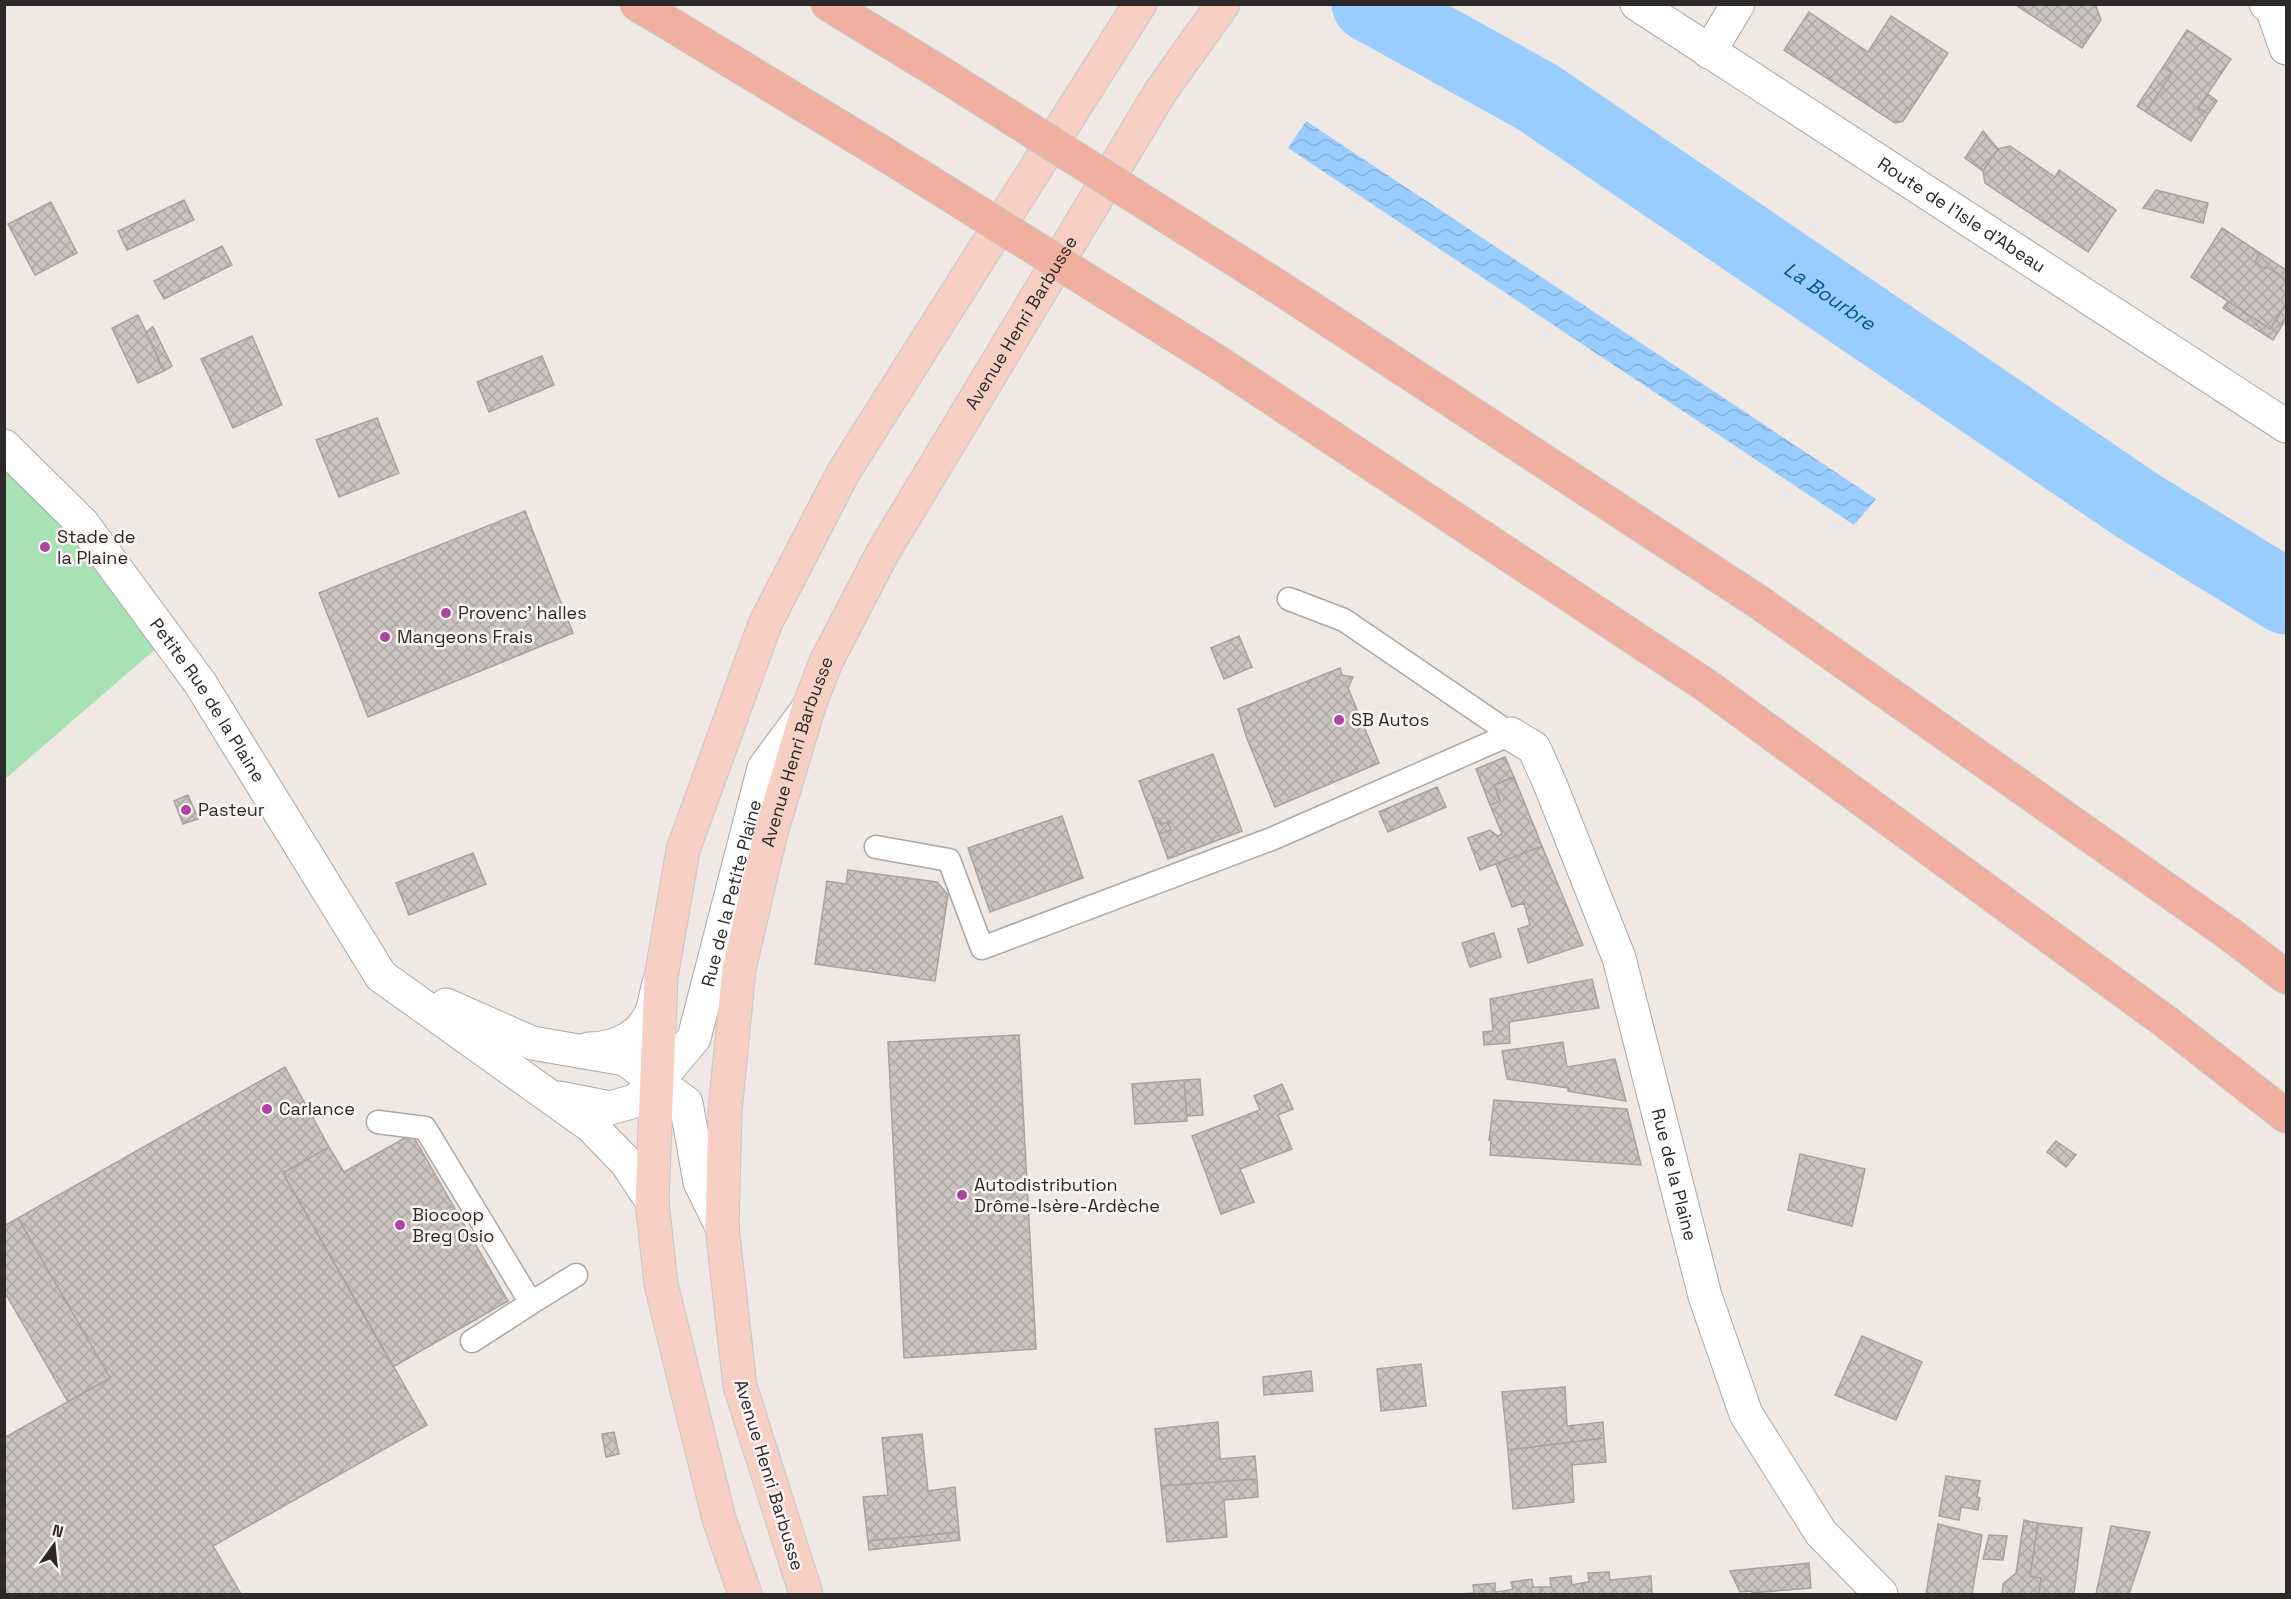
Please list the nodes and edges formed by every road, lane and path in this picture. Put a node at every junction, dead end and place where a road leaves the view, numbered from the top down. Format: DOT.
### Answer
graph roads {
  1 [pos="637,4"];
  2 [pos="828,4"];
  3 [pos="1140,4"];
  4 [pos="1223,4"];
  5 [pos="1637,4"];
  6 [pos="1738,4"];
  7 [pos="2266,4"];
  8 [pos="2286,48"];
  9 [pos="1709,52"];
  10 [pos="2286,426"];
  11 [pos="4,446"];
  12 [pos="1288,599"];
  13 [pos="809,706"];
  14 [pos="1511,734"];
  15 [pos="876,847"];
  16 [pos="381,976"];
  17 [pos="2286,977"];
  18 [pos="661,978"];
  19 [pos="558,1048"];
  20 [pos="656,1083"];
  21 [pos="552,1096"];
  22 [pos="2286,1116"];
  23 [pos="378,1122"];
  24 [pos="652,1201"];
  25 [pos="722,1227"];
  26 [pos="576,1275"];
  27 [pos="531,1303"];
  28 [pos="472,1341"];
  29 [pos="745,1594"];
  30 [pos="806,1594"];
  31 [pos="1881,1594"];
  1 -- 22 [label="highway, bridge"];
  2 -- 17 [label="highway, bridge"];
  3 -- 18 [label="main road"];
  4 -- 13 [label="main road, Avenue Henri Barbusse"];
  5 -- 9 [label="street, Route de l'Isle d'Abeau"];
  6 -- 9 [label="street"];
  7 -- 8 [label="street"];
  9 -- 10 [label="street, Route de l'Isle d'Abeau"];
  11 -- 16 [label="street, Petite Rue de la Plaine"];
  12 -- 14 [label="lane"];
  13 -- 20 [label="street, Rue de la Petite Plaine"];
  13 -- 25 [label="main road, Avenue Henri Barbusse"];
  14 -- 15 [label="lane"];
  14 -- 31 [label="street, Rue de la Plaine"];
  16 -- 19 [label="street"];
  16 -- 21 [label="street, Rue de la Petite Plaine"];
  18 -- 19 [label="street"];
  18 -- 20 [label="main road"];
  19 -- 20 [label="street"];
  20 -- 21 [label="street, Rue de la Petite Plaine"];
  20 -- 24 [label="main road"];
  20 -- 25 [label="street"];
  21 -- 24 [label="street, Rue de la Petite Plaine"];
  23 -- 27 [label="lane"];
  24 -- 29 [label="main road"];
  25 -- 30 [label="main road, Avenue Henri Barbusse"];
  26 -- 27 [label="lane"];
  27 -- 28 [label="lane"];
}
